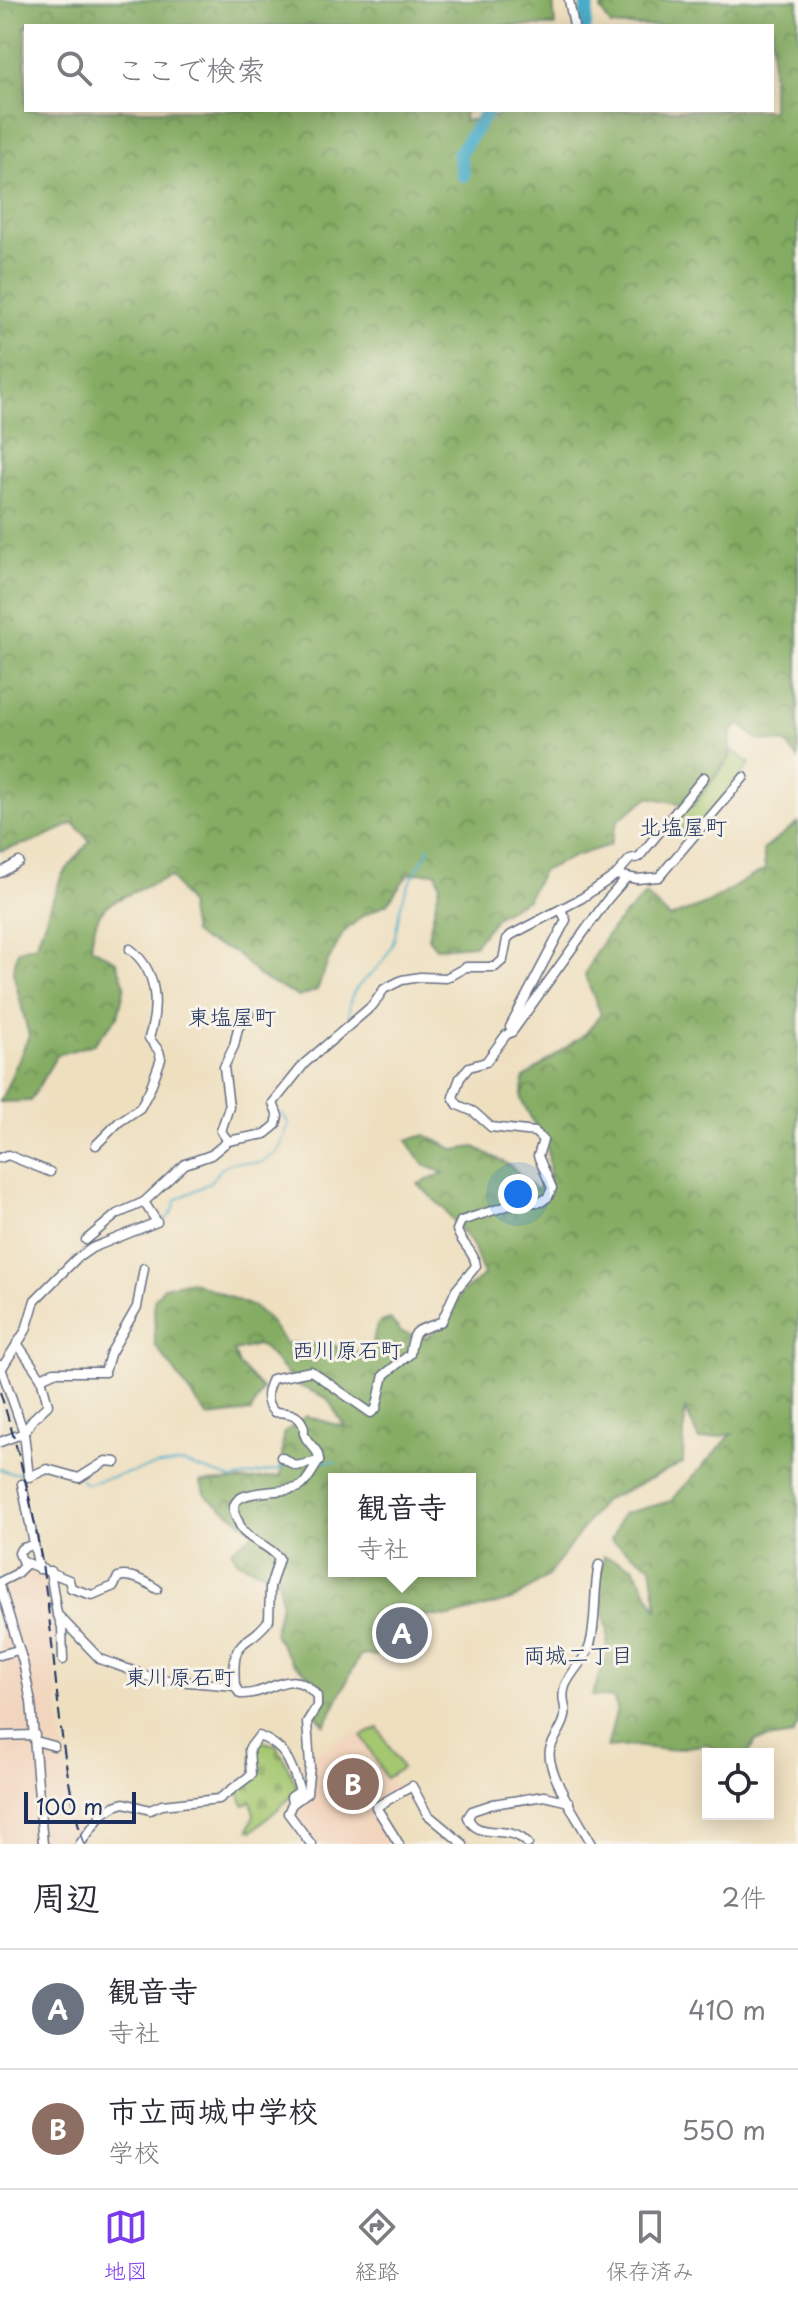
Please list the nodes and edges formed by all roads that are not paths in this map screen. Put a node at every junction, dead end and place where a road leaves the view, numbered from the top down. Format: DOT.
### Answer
graph roads {
  1 [pos="569,0"];
  2 [pos="574,24"];
  3 [pos="704,777"];
  4 [pos="744,777"];
  5 [pos="19,862"];
  6 [pos="0,873"];
  7 [pos="616,875"];
  8 [pos="627,877"];
  9 [pos="561,910"];
  10 [pos="130,949"];
  11 [pos="249,1014"];
  12 [pos="506,1035"];
  13 [pos="228,1141"];
  14 [pos="96,1145"];
  15 [pos="0,1158"];
  16 [pos="50,1172"];
  17 [pos="144,1202"];
  18 [pos="86,1240"];
  19 [pos="144,1268"];
  20 [pos="17,1343"];
  21 [pos="0,1368"];
  22 [pos="41,1378"];
  23 [pos="24,1433"];
  24 [pos="0,1442"];
  25 [pos="281,1457"];
  26 [pos="319,1461"];
  27 [pos="116,1462"];
  28 [pos="22,1484"];
  29 [pos="34,1544"];
  30 [pos="599,1565"];
  31 [pos="24,1566"];
  32 [pos="39,1569"];
  33 [pos="50,1571"];
  34 [pos="0,1584"];
  35 [pos="157,1589"];
  36 [pos="57,1614"];
  37 [pos="18,1650"];
  38 [pos="0,1655"];
  39 [pos="63,1660"];
  40 [pos="235,1686"];
  41 [pos="0,1736"];
  42 [pos="36,1738"];
  43 [pos="54,1746"];
  44 [pos="569,1802"];
  45 [pos="292,1804"];
  46 [pos="87,1834"];
  47 [pos="43,1844"];
  48 [pos="80,1844"];
  49 [pos="91,1844"];
  50 [pos="311,1844"];
  51 [pos="399,1844"];
  52 [pos="463,1844"];
  53 [pos="528,1844"];
  54 [pos="592,1844"];
  1 -- 2 [label="street"];
  3 -- 7 [label="street"];
  4 -- 8 [label="street"];
  5 -- 6 [label="street"];
  7 -- 8 [label="street"];
  7 -- 9 [label="street"];
  8 -- 12 [label="street"];
  9 -- 12 [label="street"];
  9 -- 13 [label="street"];
  10 -- 14 [label="street"];
  11 -- 13 [label="street"];
  12 -- 26 [label="street"];
  13 -- 17 [label="street"];
  15 -- 16 [label="street"];
  17 -- 18 [label="street"];
  17 -- 20 [label="street"];
  19 -- 22 [label="street"];
  20 -- 21 [label="street"];
  20 -- 22 [label="street"];
  21 -- 23 [label="street"];
  22 -- 23 [label="street"];
  23 -- 24 [label="street"];
  23 -- 27 [label="street"];
  25 -- 26 [label="street"];
  26 -- 40 [label="street"];
  28 -- 29 [label="street"];
  29 -- 31 [label="street"];
  29 -- 32 [label="street"];
  30 -- 44 [label="street"];
  31 -- 32 [label="street"];
  31 -- 34 [label="street"];
  32 -- 33 [label="street"];
  33 -- 35 [label="street"];
  33 -- 36 [label="street"];
  34 -- 37 [label="street"];
  36 -- 39 [label="street"];
  36 -- 40 [label="street"];
  37 -- 38 [label="street"];
  37 -- 42 [label="street"];
  40 -- 45 [label="street"];
  41 -- 42 [label="street"];
  42 -- 43 [label="street"];
  42 -- 47 [label="street"];
  44 -- 53 [label="street"];
  44 -- 54 [label="street"];
  45 -- 46 [label="street"];
  45 -- 50 [label="street"];
  46 -- 48 [label="street"];
  46 -- 49 [label="street"];
  51 -- 52 [label="street"];
}
